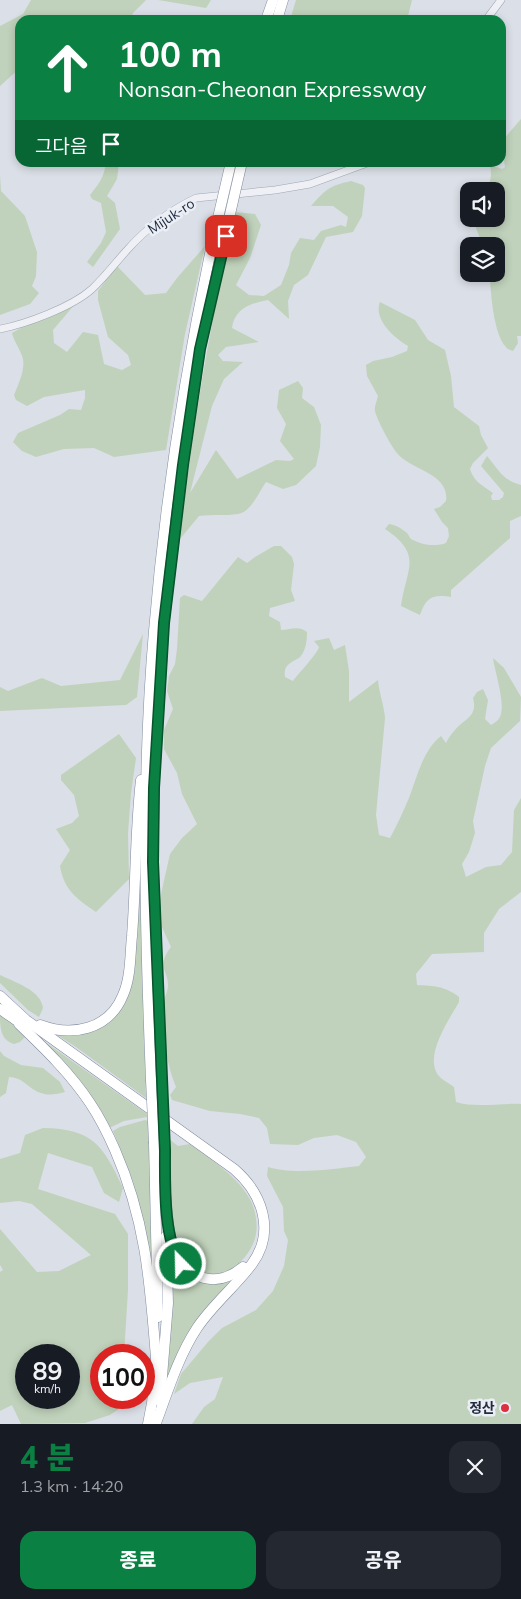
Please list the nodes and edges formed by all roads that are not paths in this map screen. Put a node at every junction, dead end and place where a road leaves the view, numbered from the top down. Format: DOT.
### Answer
graph roads {
  1 [pos="272,0"];
  2 [pos="283,0"];
  3 [pos="502,0"];
  4 [pos="268,15"];
  5 [pos="279,15"];
  6 [pos="490,15"];
  7 [pos="230,167"];
  8 [pos="241,167"];
  9 [pos="356,167"];
  10 [pos="0,329"];
  11 [pos="150,707"];
  12 [pos="0,996"];
  13 [pos="0,1009"];
  14 [pos="9,1015"];
  15 [pos="26,1020"];
  16 [pos="165,1189"];
  17 [pos="156,1358"];
  18 [pos="153,1424"];
  1 -- 4 [label="highway"];
  2 -- 5 [label="highway"];
  3 -- 6 [label="street"];
  7 -- 11 [label="highway, bridge"];
  8 -- 16 [label="highway, bridge"];
  9 -- 10 [label="street, Mijuk-ro"];
  11 -- 15 [label="highway"];
  11 -- 17 [label="highway, bridge"];
  12 -- 15 [label="highway"];
  13 -- 14 [label="highway"];
  14 -- 16 [label="highway"];
  14 -- 17 [label="highway"];
  15 -- 18 [label="highway"];
  16 -- 18 [label="highway"];
  17 -- 18 [label="highway"];
}
